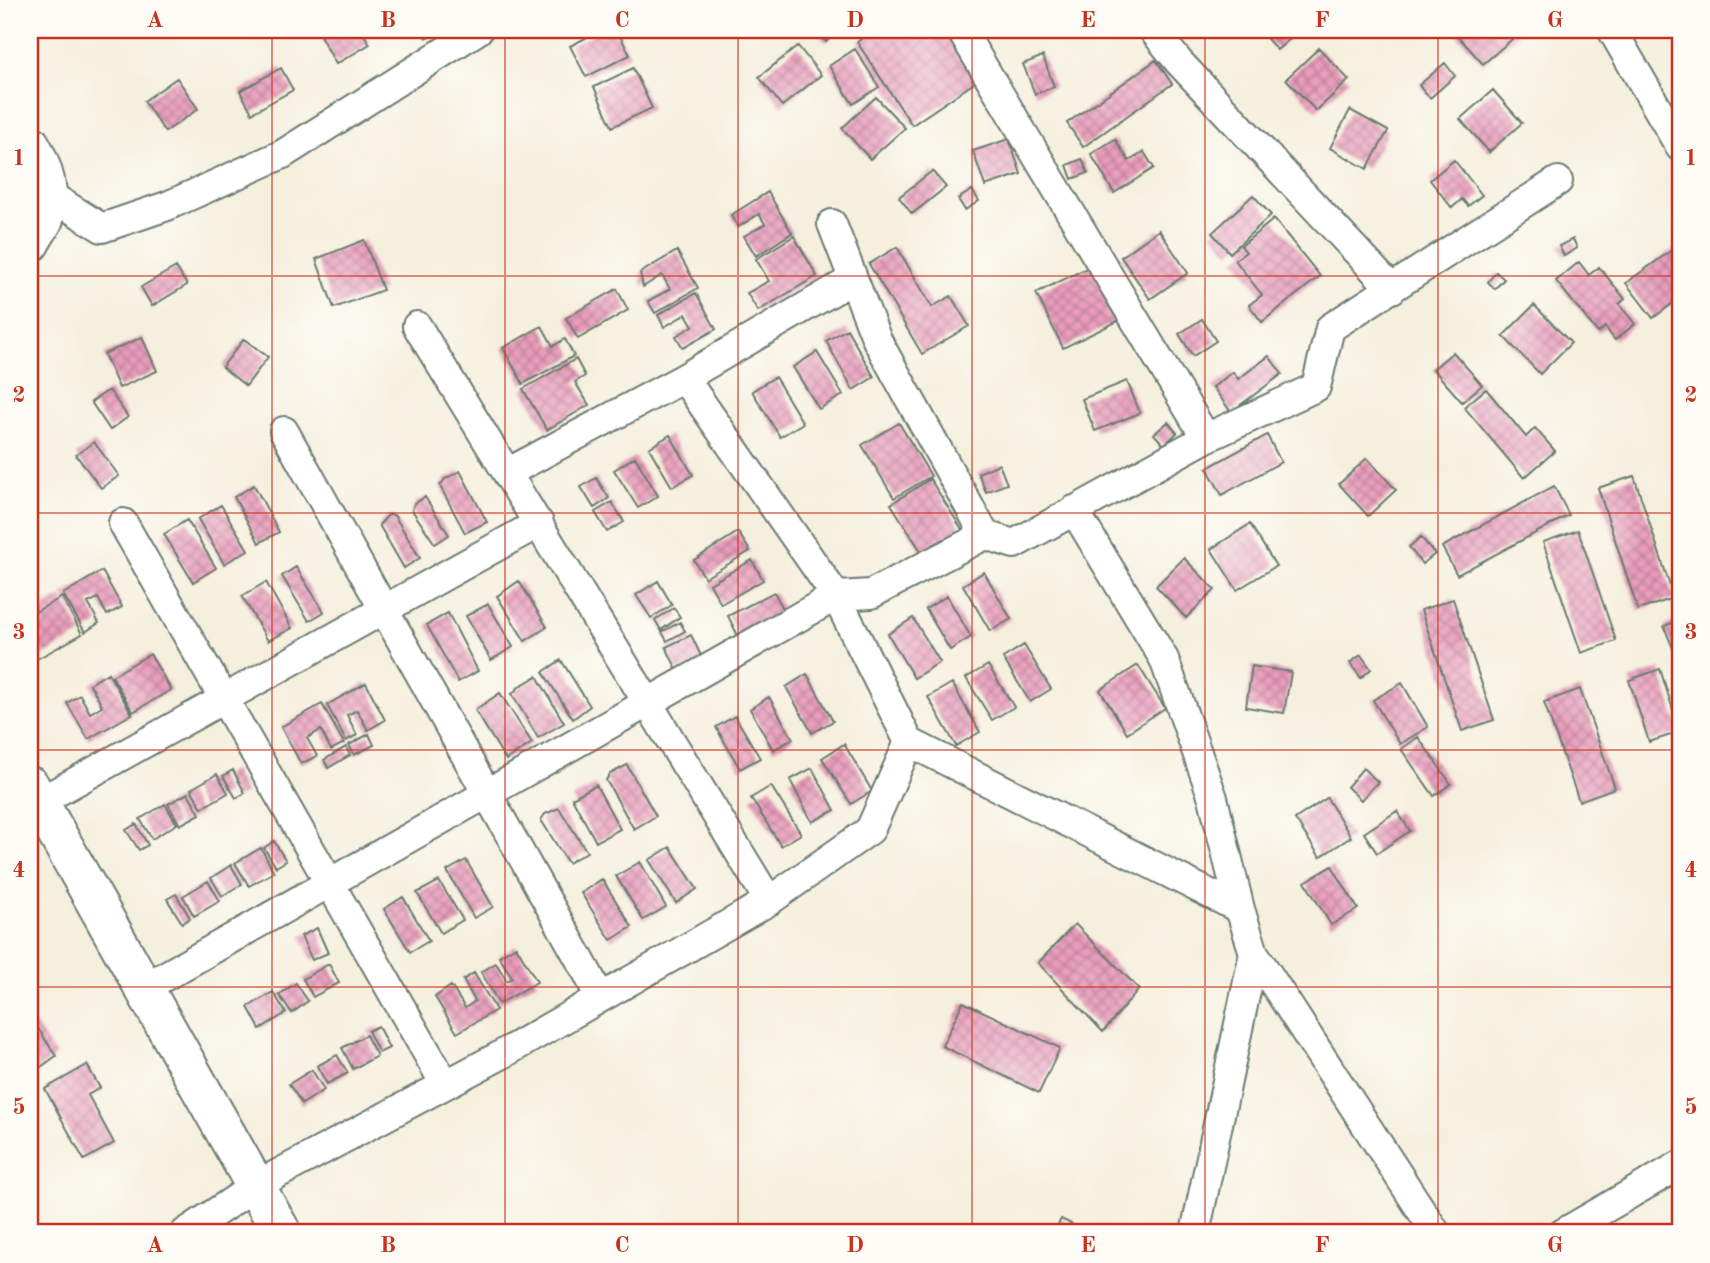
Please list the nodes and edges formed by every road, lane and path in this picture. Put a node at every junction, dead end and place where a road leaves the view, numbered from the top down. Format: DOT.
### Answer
graph roads {
  1 [pos="478,30"];
  2 [pos="961,30"];
  3 [pos="1153,30"];
  4 [pos="1612,30"];
  5 [pos="30,144"];
  6 [pos="1680,147"];
  7 [pos="1558,181"];
  8 [pos="48,194"];
  9 [pos="832,224"];
  10 [pos="30,243"];
  11 [pos="853,279"];
  12 [pos="1392,289"];
  13 [pos="418,326"];
  14 [pos="684,378"];
  15 [pos="284,431"];
  16 [pos="1206,438"];
  17 [pos="507,472"];
  18 [pos="1074,510"];
  19 [pos="123,523"];
  20 [pos="539,523"];
  21 [pos="985,536"];
  22 [pos="836,596"];
  23 [pos="384,610"];
  24 [pos="223,699"];
  25 [pos="649,702"];
  26 [pos="909,742"];
  27 [pos="34,794"];
  28 [pos="487,794"];
  29 [pos="330,883"];
  30 [pos="769,901"];
  31 [pos="1240,909"];
  32 [pos="1254,953"];
  33 [pos="144,988"];
  34 [pos="600,998"];
  35 [pos="445,1084"];
  36 [pos="1680,1165"];
  37 [pos="255,1186"];
  38 [pos="185,1233"];
  39 [pos="282,1233"];
  40 [pos="1195,1233"];
  41 [pos="1436,1233"];
  42 [pos="1563,1233"];
  1 -- 8 [label="street"];
  2 -- 16 [label="street"];
  3 -- 12 [label="street"];
  4 -- 6 [label="street"];
  5 -- 8 [label="street"];
  7 -- 12 [label="street"];
  8 -- 10 [label="street"];
  9 -- 11 [label="street"];
  11 -- 14 [label="street"];
  11 -- 21 [label="street"];
  12 -- 16 [label="street"];
  13 -- 17 [label="street"];
  14 -- 17 [label="street"];
  14 -- 22 [label="street"];
  15 -- 23 [label="street"];
  16 -- 18 [label="street"];
  17 -- 20 [label="street"];
  18 -- 21 [label="street"];
  18 -- 31 [label="street"];
  19 -- 24 [label="street"];
  20 -- 23 [label="street"];
  20 -- 25 [label="street"];
  21 -- 22 [label="street"];
  22 -- 25 [label="street"];
  22 -- 26 [label="street"];
  23 -- 24 [label="street"];
  23 -- 28 [label="street"];
  24 -- 27 [label="street"];
  24 -- 29 [label="street"];
  25 -- 28 [label="street"];
  25 -- 30 [label="street"];
  26 -- 30 [label="street"];
  26 -- 31 [label="street"];
  27 -- 33 [label="street"];
  28 -- 29 [label="street"];
  28 -- 34 [label="street"];
  29 -- 33 [label="street"];
  29 -- 35 [label="street"];
  30 -- 34 [label="street"];
  31 -- 32 [label="street"];
  32 -- 40 [label="street"];
  32 -- 41 [label="street"];
  33 -- 37 [label="street"];
  34 -- 35 [label="street"];
  35 -- 37 [label="street"];
  36 -- 42 [label="street"];
  37 -- 38 [label="street"];
  37 -- 39 [label="street"];
}
